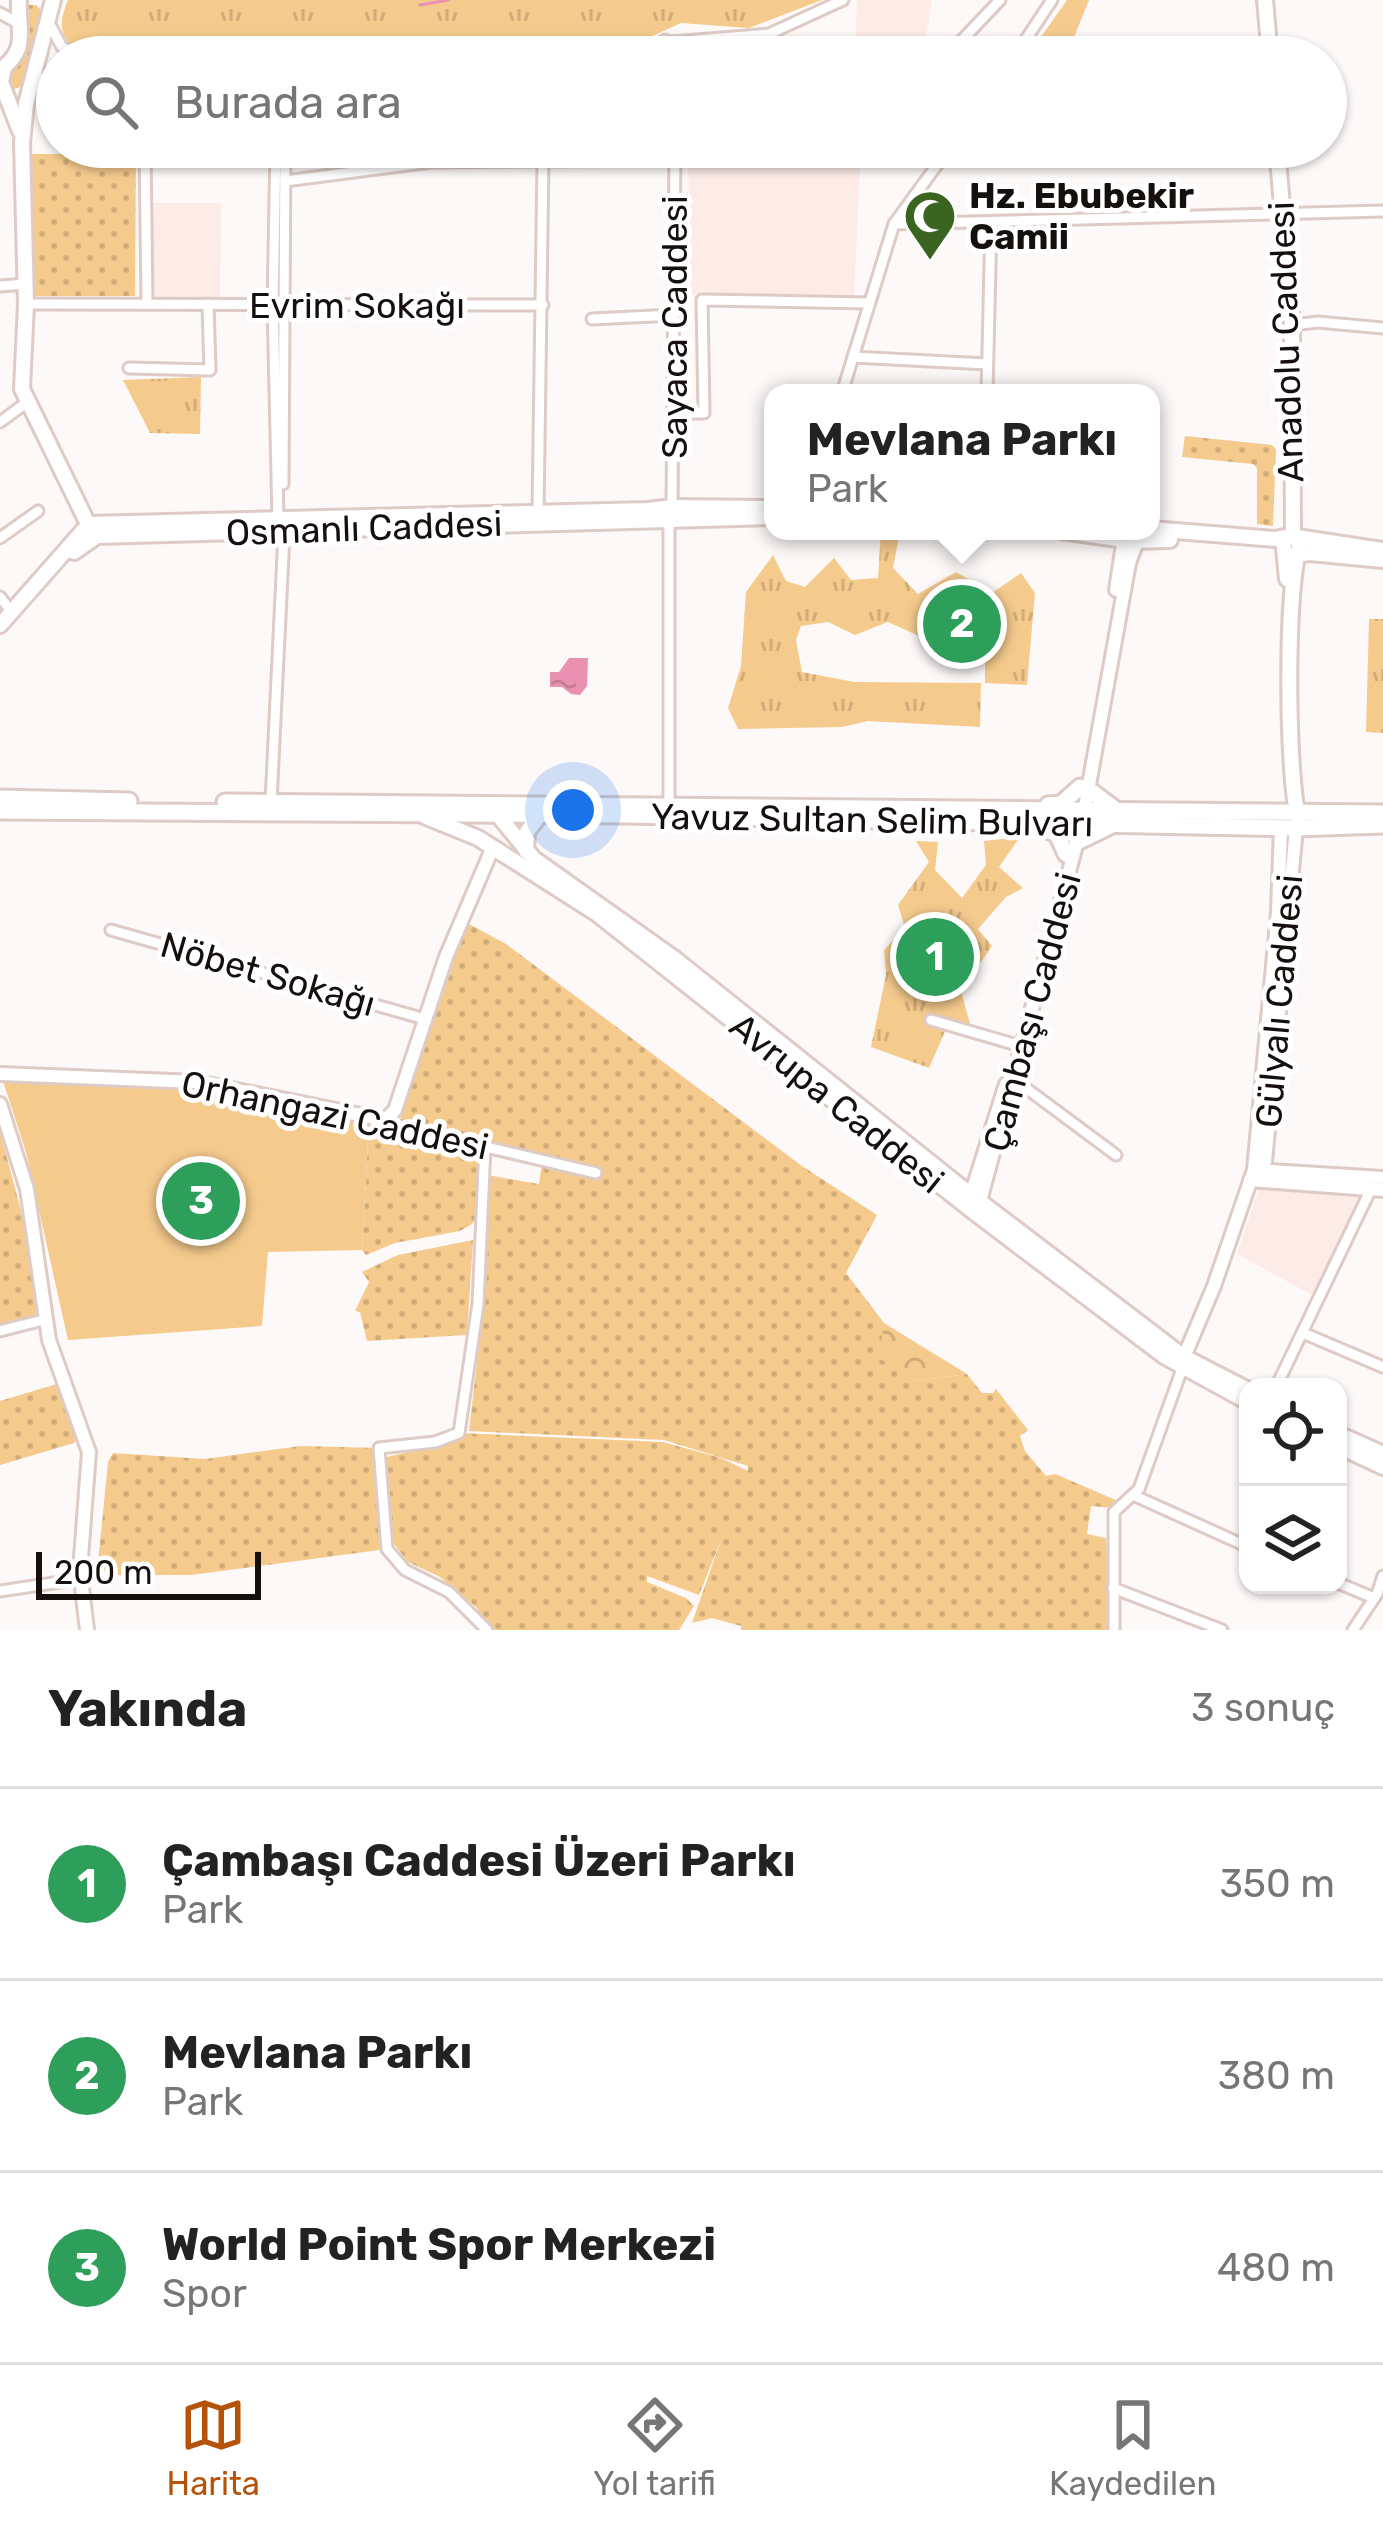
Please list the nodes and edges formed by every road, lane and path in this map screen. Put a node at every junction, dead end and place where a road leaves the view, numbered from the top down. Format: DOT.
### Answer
graph roads {
  1 [pos="19,0"];
  2 [pos="843,0"];
  3 [pos="1000,0"];
  4 [pos="1050,0"];
  5 [pos="1262,0"];
  6 [pos="48,4"];
  7 [pos="0,13"];
  8 [pos="22,26"];
  9 [pos="41,36"];
  10 [pos="56,36"];
  11 [pos="745,36"];
  12 [pos="966,36"];
  13 [pos="1028,36"];
  14 [pos="1265,36"];
  15 [pos="36,60"];
  16 [pos="2,69"];
  17 [pos="36,84"];
  18 [pos="30,88"];
  19 [pos="3,89"];
  20 [pos="22,142"];
  21 [pos="145,168"];
  22 [pos="280,168"];
  23 [pos="283,168"];
  24 [pos="385,168"];
  25 [pos="543,168"];
  26 [pos="674,168"];
  27 [pos="935,168"];
  28 [pos="1276,168"];
  29 [pos="285,181"];
  30 [pos="1383,211"];
  31 [pos="1280,214"];
  32 [pos="991,223"];
  33 [pos="894,224"];
  34 [pos="26,284"];
  35 [pos="0,286"];
  36 [pos="868,303"];
  37 [pos="26,304"];
  38 [pos="147,304"];
  39 [pos="208,304"];
  40 [pos="278,304"];
  41 [pos="543,304"];
  42 [pos="674,315"];
  43 [pos="592,319"];
  44 [pos="1289,325"];
  45 [pos="1383,328"];
  46 [pos="853,357"];
  47 [pos="987,364"];
  48 [pos="129,368"];
  49 [pos="845,384"];
  50 [pos="987,384"];
  51 [pos="26,403"];
  52 [pos="672,413"];
  53 [pos="0,422"];
  54 [pos="764,509"];
  55 [pos="38,511"];
  56 [pos="538,513"];
  57 [pos="670,515"];
  58 [pos="764,517"];
  59 [pos="283,528"];
  60 [pos="1160,530"];
  61 [pos="88,531"];
  62 [pos="1160,537"];
  63 [pos="0,538"];
  64 [pos="1130,540"];
  65 [pos="1288,544"];
  66 [pos="1383,550"];
  67 [pos="1383,560"];
  68 [pos="0,598"];
  69 [pos="11,611"];
  70 [pos="0,625"];
  71 [pos="0,638"];
  72 [pos="1084,788"];
  73 [pos="0,798"];
  74 [pos="271,802"];
  75 [pos="498,810"];
  76 [pos="0,811"];
  77 [pos="674,811"];
  78 [pos="1383,813"];
  79 [pos="420,815"];
  80 [pos="539,816"];
  81 [pos="1027,816"];
  82 [pos="1078,817"];
  83 [pos="1117,817"];
  84 [pos="1289,819"];
  85 [pos="1383,825"];
  86 [pos="493,847"];
  87 [pos="1072,848"];
  88 [pos="526,851"];
  89 [pos="111,930"];
  90 [pos="425,1018"];
  91 [pos="931,1020"];
  92 [pos="1017,1045"];
  93 [pos="0,1074"];
  94 [pos="1015,1080"];
  95 [pos="0,1104"];
  96 [pos="385,1120"];
  97 [pos="485,1146"];
  98 [pos="1115,1155"];
  99 [pos="980,1166"];
  100 [pos="596,1173"];
  101 [pos="1252,1175"];
  102 [pos="1383,1178"];
  103 [pos="953,1181"];
  104 [pos="1377,1189"];
  105 [pos="974,1202"];
  106 [pos="47,1319"];
  107 [pos="0,1330"];
  108 [pos="1304,1334"];
  109 [pos="1183,1363"];
  110 [pos="1383,1366"];
  111 [pos="1281,1378"];
  112 [pos="1239,1386"];
  113 [pos="1239,1397"];
  114 [pos="1347,1438"];
  115 [pos="1347,1450"];
  116 [pos="1383,1454"];
  117 [pos="1383,1466"];
  118 [pos="1133,1495"];
  119 [pos="1239,1543"];
  120 [pos="1383,1576"];
  121 [pos="83,1579"];
  122 [pos="1347,1586"];
  123 [pos="1113,1588"];
  124 [pos="0,1591"];
  125 [pos="1378,1596"];
  126 [pos="90,1630"];
  127 [pos="487,1630"];
  128 [pos="1114,1630"];
  129 [pos="1222,1630"];
  130 [pos="1353,1630"];
  1 -- 8 [label="main road"];
  2 -- 11 [label="street"];
  3 -- 12 [label="street"];
  4 -- 13 [label="street"];
  5 -- 14 [label="main road"];
  6 -- 9 [label="main road"];
  6 -- 10 [label="street"];
  7 -- 8 [label="street"];
  8 -- 16 [label="main road"];
  15 -- 18 [label="main road"];
  16 -- 19 [label="main road"];
  17 -- 18 [label="street"];
  18 -- 19 [label="main road"];
  18 -- 20 [label="main road"];
  19 -- 20 [label="main road"];
  20 -- 34 [label="main road"];
  21 -- 38 [label="street"];
  22 -- 40 [label="street"];
  23 -- 29 [label="street"];
  24 -- 29 [label="street"];
  25 -- 41 [label="street"];
  26 -- 42 [label="street, Sayaca Caddesi"];
  27 -- 33 [label="street"];
  28 -- 31 [label="main road, Anadolu Caddesi"];
  29 -- 40 [label="street"];
  30 -- 31 [label="street"];
  31 -- 32 [label="street"];
  31 -- 44 [label="main road, Anadolu Caddesi"];
  32 -- 33 [label="street"];
  32 -- 47 [label="street"];
  33 -- 36 [label="street"];
  34 -- 35 [label="street"];
  34 -- 37 [label="main road"];
  36 -- 46 [label="street"];
  36 -- 52 [label="street"];
  37 -- 38 [label="street, Evrim Sokağı"];
  37 -- 51 [label="main road"];
  38 -- 39 [label="street, Evrim Sokağı"];
  39 -- 40 [label="street, Evrim Sokağı"];
  39 -- 48 [label="street"];
  40 -- 41 [label="street, Evrim Sokağı"];
  40 -- 59 [label="street"];
  41 -- 56 [label="street, Osmanlı Caddesi"];
  42 -- 43 [label="street"];
  42 -- 52 [label="street, Sayaca Caddesi"];
  44 -- 45 [label="street"];
  44 -- 65 [label="main road, Anadolu Caddesi"];
  46 -- 47 [label="street"];
  46 -- 49 [label="street"];
  47 -- 50 [label="street"];
  51 -- 53 [label="street"];
  51 -- 61 [label="main road"];
  52 -- 57 [label="street, Sayaca Caddesi"];
  54 -- 57 [label="main road, Osmanlı Caddesi"];
  55 -- 63 [label="street"];
  56 -- 57 [label="main road, Osmanlı Caddesi"];
  56 -- 59 [label="main road, Osmanlı Caddesi"];
  57 -- 58 [label="main road, Osmanlı Caddesi"];
  57 -- 59 [label="main road, Osmanlı Caddesi"];
  57 -- 77 [label="street, Sayaca Caddesi"];
  59 -- 61 [label="main road, Osmanlı Caddesi"];
  59 -- 74 [label="street"];
  60 -- 65 [label="main road"];
  61 -- 70 [label="main road"];
  61 -- 71 [label="main road"];
  62 -- 65 [label="main road"];
  64 -- 72 [label="street, Çambaşı Caddesi"];
  65 -- 66 [label="main road"];
  65 -- 67 [label="main road"];
  65 -- 84 [label="main road, Anadolu Caddesi"];
  68 -- 69 [label="street"];
  72 -- 81 [label="main road"];
  72 -- 82 [label="street, Çambaşı Caddesi"];
  72 -- 83 [label="main road"];
  73 -- 74 [label="main road, Yavuz Sultan Selim Bulvarı"];
  74 -- 75 [label="main road, Yavuz Sultan Selim Bulvarı"];
  75 -- 77 [label="main road, Yavuz Sultan Selim Bulvarı"];
  75 -- 79 [label="main road, Yavuz Sultan Selim Bulvarı"];
  75 -- 80 [label="main road, Yavuz Sultan Selim Bulvarı"];
  75 -- 86 [label="main road"];
  75 -- 88 [label="main road, Avrupa Caddesi"];
  76 -- 79 [label="main road, Yavuz Sultan Selim Bulvarı"];
  77 -- 80 [label="main road, Yavuz Sultan Selim Bulvarı"];
  77 -- 81 [label="main road, Yavuz Sultan Selim Bulvarı"];
  78 -- 84 [label="main road, Yavuz Sultan Selim Bulvarı"];
  79 -- 86 [label="main road, Avrupa Caddesi"];
  80 -- 88 [label="main road"];
  81 -- 82 [label="main road, Yavuz Sultan Selim Bulvarı"];
  81 -- 87 [label="main road"];
  82 -- 83 [label="main road, Yavuz Sultan Selim Bulvarı"];
  82 -- 87 [label="street, Çambaşı Caddesi"];
  83 -- 84 [label="main road, Yavuz Sultan Selim Bulvarı"];
  83 -- 87 [label="main road"];
  84 -- 85 [label="main road, Yavuz Sultan Selim Bulvarı"];
  84 -- 101 [label="street, Gülyalı Caddesi"];
  86 -- 90 [label="street, Nöbet Sokağı"];
  86 -- 105 [label="main road, Avrupa Caddesi"];
  87 -- 92 [label="street, Çambaşı Caddesi"];
  87 -- 94 [label="street, Çambaşı Caddesi"];
  88 -- 103 [label="main road, Avrupa Caddesi"];
  89 -- 90 [label="street, Nöbet Sokağı"];
  90 -- 96 [label="street, Nöbet Sokağı"];
  91 -- 92 [label="street"];
  92 -- 99 [label="street, Çambaşı Caddesi"];
  93 -- 96 [label="street, Orhangazi Caddesi"];
  94 -- 98 [label="street"];
  94 -- 105 [label="street, Çambaşı Caddesi"];
  95 -- 106 [label="street"];
  96 -- 97 [label="street, Orhangazi Caddesi"];
  97 -- 100 [label="street, Orhangazi Caddesi"];
  97 -- 127 [label="street"];
  99 -- 103 [label="street"];
  99 -- 105 [label="street, Çambaşı Caddesi"];
  101 -- 102 [label="street"];
  101 -- 104 [label="street"];
  101 -- 109 [label="street, Gülyalı Caddesi"];
  103 -- 105 [label="main road, Avrupa Caddesi"];
  104 -- 108 [label="street"];
  105 -- 109 [label="main road, Avrupa Caddesi"];
  106 -- 107 [label="street"];
  106 -- 121 [label="street"];
  108 -- 110 [label="street"];
  108 -- 111 [label="street"];
  109 -- 112 [label="main road, Avrupa Caddesi"];
  109 -- 113 [label="main road, Avrupa Caddesi"];
  109 -- 118 [label="street"];
  114 -- 116 [label="main road"];
  115 -- 117 [label="main road"];
  118 -- 119 [label="street"];
  118 -- 123 [label="street"];
  120 -- 125 [label="street"];
  121 -- 124 [label="street"];
  121 -- 126 [label="street"];
  122 -- 125 [label="street"];
  123 -- 128 [label="street"];
  123 -- 129 [label="street"];
  125 -- 130 [label="street"];
}
